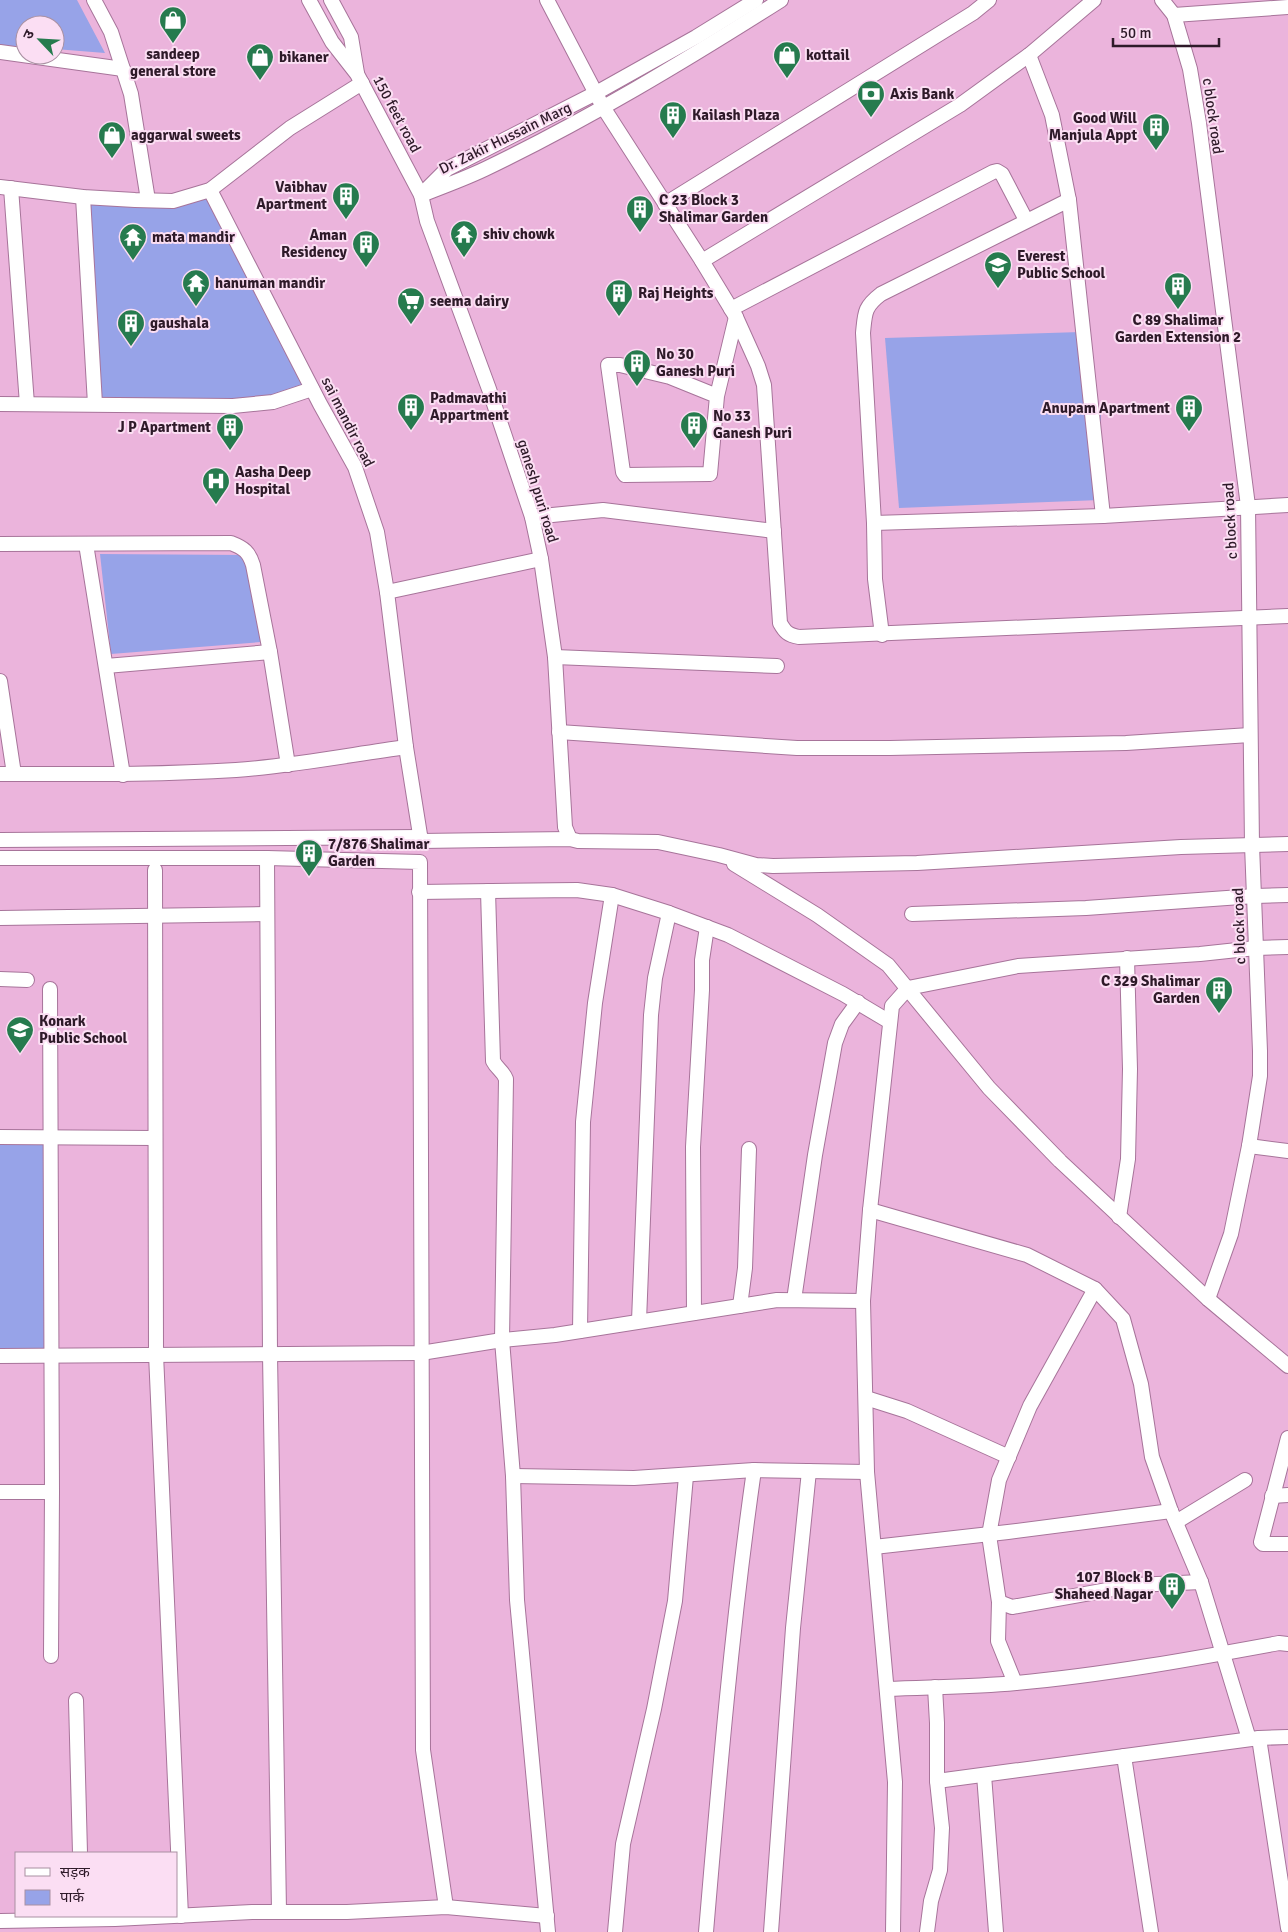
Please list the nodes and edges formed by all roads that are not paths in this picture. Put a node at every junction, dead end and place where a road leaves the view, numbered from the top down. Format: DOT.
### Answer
graph roads {
  1 [pos="94,0"];
  2 [pos="309,0"];
  3 [pos="331,0"];
  4 [pos="756,0"];
  5 [pos="781,0"];
  6 [pos="989,0"];
  7 [pos="1094,0"];
  8 [pos="1162,0"];
  9 [pos="551,1"];
  10 [pos="1288,7"];
  11 [pos="1174,15"];
  12 [pos="0,52"];
  13 [pos="1029,55"];
  14 [pos="123,69"];
  15 [pos="360,78"];
  16 [pos="596,93"];
  17 [pos="603,107"];
  18 [pos="6,187"];
  19 [pos="210,190"];
  20 [pos="421,195"];
  21 [pos="83,197"];
  22 [pos="148,200"];
  23 [pos="1069,200"];
  24 [pos="665,204"];
  25 [pos="1026,220"];
  26 [pos="702,261"];
  27 [pos="733,313"];
  28 [pos="312,389"];
  29 [pos="717,396"];
  30 [pos="0,404"];
  31 [pos="26,404"];
  32 [pos="95,404"];
  33 [pos="1288,505"];
  34 [pos="1248,506"];
  35 [pos="1103,516"];
  36 [pos="532,517"];
  37 [pos="874,523"];
  38 [pos="774,531"];
  39 [pos="0,544"];
  40 [pos="86,544"];
  41 [pos="541,559"];
  42 [pos="387,592"];
  43 [pos="1288,616"];
  44 [pos="1248,619"];
  45 [pos="882,635"];
  46 [pos="270,652"];
  47 [pos="555,657"];
  48 [pos="106,666"];
  49 [pos="777,666"];
  50 [pos="0,681"];
  51 [pos="559,732"];
  52 [pos="1250,734"];
  53 [pos="406,748"];
  54 [pos="288,765"];
  55 [pos="0,774"];
  56 [pos="14,774"];
  57 [pos="123,775"];
  58 [pos="420,837"];
  59 [pos="570,839"];
  60 [pos="0,840"];
  61 [pos="1288,844"];
  62 [pos="1252,845"];
  63 [pos="718,855"];
  64 [pos="0,858"];
  65 [pos="267,858"];
  66 [pos="155,870"];
  67 [pos="488,891"];
  68 [pos="419,892"];
  69 [pos="1288,895"];
  70 [pos="612,896"];
  71 [pos="1255,896"];
  72 [pos="669,913"];
  73 [pos="267,914"];
  74 [pos="912,914"];
  75 [pos="155,916"];
  76 [pos="0,918"];
  77 [pos="708,927"];
  78 [pos="1288,947"];
  79 [pos="1256,948"];
  80 [pos="1128,958"];
  81 [pos="0,979"];
  82 [pos="28,980"];
  83 [pos="908,988"];
  84 [pos="50,989"];
  85 [pos="858,1002"];
  86 [pos="890,1022"];
  87 [pos="0,1137"];
  88 [pos="50,1138"];
  89 [pos="155,1138"];
  90 [pos="1249,1146"];
  91 [pos="749,1149"];
  92 [pos="1288,1151"];
  93 [pos="870,1210"];
  94 [pos="1119,1217"];
  95 [pos="1095,1289"];
  96 [pos="1208,1299"];
  97 [pos="794,1300"];
  98 [pos="863,1301"];
  99 [pos="740,1306"];
  100 [pos="694,1313"];
  101 [pos="639,1321"];
  102 [pos="580,1330"];
  103 [pos="502,1340"];
  104 [pos="421,1353"];
  105 [pos="156,1354"];
  106 [pos="270,1354"];
  107 [pos="52,1355"];
  108 [pos="0,1356"];
  109 [pos="1288,1366"];
  110 [pos="866,1398"];
  111 [pos="1288,1438"];
  112 [pos="1009,1457"];
  113 [pos="754,1470"];
  114 [pos="809,1471"];
  115 [pos="867,1472"];
  116 [pos="513,1476"];
  117 [pos="686,1476"];
  118 [pos="1245,1480"];
  119 [pos="0,1492"];
  120 [pos="52,1492"];
  121 [pos="1288,1495"];
  122 [pos="1272,1496"];
  123 [pos="1173,1517"];
  124 [pos="989,1534"];
  125 [pos="1288,1544"];
  126 [pos="874,1547"];
  127 [pos="1201,1582"];
  128 [pos="999,1602"];
  129 [pos="1288,1644"];
  130 [pos="1224,1653"];
  131 [pos="50,1656"];
  132 [pos="1015,1683"];
  133 [pos="935,1687"];
  134 [pos="887,1689"];
  135 [pos="76,1700"];
  136 [pos="1288,1736"];
  137 [pos="1254,1739"];
  138 [pos="1124,1756"];
  139 [pos="984,1775"];
  140 [pos="937,1782"];
  141 [pos="1282,1842"];
  142 [pos="80,1852"];
  143 [pos="446,1907"];
  144 [pos="279,1911"];
  145 [pos="178,1916"];
  146 [pos="181,1916"];
  147 [pos="546,1916"];
  148 [pos="81,1917"];
  149 [pos="0,1921"];
  150 [pos="1288,1928"];
  151 [pos="548,1932"];
  152 [pos="615,1932"];
  153 [pos="706,1932"];
  154 [pos="772,1932"];
  155 [pos="892,1932"];
  156 [pos="927,1932"];
  157 [pos="996,1932"];
  158 [pos="1151,1932"];
  1 -- 14 [label="street"];
  2 -- 15 [label="street, 150 feet road"];
  3 -- 15 [label="street, 150 feet road"];
  4 -- 16 [label="street, Dr. Zakir Hussain Marg"];
  5 -- 17 [label="street, Dr. Zakir Hussain Marg"];
  6 -- 24 [label="street"];
  7 -- 13 [label="street"];
  8 -- 11 [label="street, c block road"];
  9 -- 16 [label="street"];
  10 -- 11 [label="street"];
  11 -- 34 [label="street, c block road"];
  12 -- 14 [label="street"];
  13 -- 23 [label="street"];
  13 -- 26 [label="street"];
  14 -- 22 [label="street"];
  15 -- 19 [label="street"];
  15 -- 20 [label="street, 150 feet road"];
  16 -- 17 [label="street"];
  16 -- 20 [label="street, Dr. Zakir Hussain Marg"];
  17 -- 20 [label="street, Dr. Zakir Hussain Marg"];
  17 -- 24 [label="street"];
  18 -- 21 [label="street"];
  18 -- 31 [label="street"];
  19 -- 22 [label="street"];
  19 -- 28 [label="street, sai mandir road"];
  20 -- 36 [label="street, ganesh puri road"];
  21 -- 22 [label="street"];
  21 -- 32 [label="street"];
  23 -- 25 [label="street"];
  23 -- 35 [label="street"];
  24 -- 26 [label="street"];
  25 -- 27 [label="street"];
  25 -- 37 [label="street"];
  26 -- 27 [label="street"];
  27 -- 29 [label="street"];
  27 -- 38 [label="street"];
  28 -- 32 [label="street"];
  28 -- 42 [label="street, sai mandir road"];
  29 -- 29 [label="street"];
  30 -- 31 [label="street"];
  31 -- 32 [label="street"];
  33 -- 34 [label="street"];
  34 -- 35 [label="street"];
  34 -- 44 [label="street, c block road"];
  35 -- 37 [label="street"];
  36 -- 38 [label="street"];
  36 -- 41 [label="street, ganesh puri road"];
  37 -- 45 [label="street"];
  38 -- 45 [label="street"];
  39 -- 40 [label="street"];
  40 -- 46 [label="street"];
  40 -- 48 [label="street"];
  41 -- 42 [label="street"];
  41 -- 47 [label="street, ganesh puri road"];
  42 -- 53 [label="street, sai mandir road"];
  43 -- 44 [label="street"];
  44 -- 45 [label="street"];
  44 -- 52 [label="street, c block road"];
  46 -- 48 [label="street"];
  46 -- 54 [label="street"];
  47 -- 49 [label="street"];
  47 -- 51 [label="street, ganesh puri road"];
  48 -- 57 [label="street"];
  50 -- 56 [label="street"];
  51 -- 52 [label="street"];
  51 -- 59 [label="street, ganesh puri road"];
  52 -- 62 [label="street, c block road"];
  53 -- 54 [label="street"];
  53 -- 58 [label="street, sai mandir road"];
  54 -- 57 [label="street"];
  55 -- 56 [label="street"];
  56 -- 57 [label="street"];
  58 -- 59 [label="street"];
  58 -- 60 [label="street"];
  59 -- 63 [label="street"];
  61 -- 62 [label="street"];
  62 -- 63 [label="street"];
  62 -- 71 [label="street, c block road"];
  63 -- 83 [label="street"];
  64 -- 65 [label="street"];
  65 -- 68 [label="street"];
  65 -- 73 [label="street"];
  66 -- 75 [label="street"];
  67 -- 68 [label="street"];
  67 -- 70 [label="street"];
  67 -- 103 [label="street"];
  68 -- 104 [label="street"];
  69 -- 71 [label="street"];
  70 -- 72 [label="street"];
  70 -- 102 [label="street"];
  71 -- 74 [label="street"];
  71 -- 79 [label="street, c block road"];
  72 -- 77 [label="street"];
  72 -- 101 [label="street"];
  73 -- 75 [label="street"];
  73 -- 106 [label="street"];
  75 -- 76 [label="street"];
  75 -- 89 [label="street"];
  77 -- 85 [label="street"];
  77 -- 100 [label="street"];
  78 -- 79 [label="street"];
  79 -- 80 [label="street"];
  79 -- 90 [label="street, c block road"];
  80 -- 83 [label="street"];
  80 -- 94 [label="street"];
  81 -- 82 [label="street"];
  83 -- 86 [label="street"];
  83 -- 94 [label="street"];
  84 -- 88 [label="street"];
  85 -- 86 [label="street"];
  85 -- 97 [label="street"];
  86 -- 93 [label="street"];
  87 -- 88 [label="street"];
  88 -- 89 [label="street"];
  88 -- 107 [label="street"];
  89 -- 105 [label="street"];
  90 -- 92 [label="street"];
  90 -- 96 [label="street, c block road"];
  91 -- 99 [label="street"];
  93 -- 95 [label="street"];
  93 -- 98 [label="street"];
  94 -- 96 [label="street"];
  95 -- 112 [label="street"];
  95 -- 123 [label="street"];
  96 -- 109 [label="street"];
  97 -- 98 [label="street"];
  97 -- 99 [label="street"];
  98 -- 110 [label="street"];
  99 -- 100 [label="street"];
  100 -- 101 [label="street"];
  101 -- 102 [label="street"];
  102 -- 103 [label="street"];
  103 -- 104 [label="street"];
  103 -- 116 [label="street"];
  104 -- 106 [label="street"];
  104 -- 143 [label="street"];
  105 -- 106 [label="street"];
  105 -- 107 [label="street"];
  105 -- 146 [label="street"];
  106 -- 144 [label="street"];
  107 -- 108 [label="street"];
  107 -- 120 [label="street"];
  110 -- 112 [label="street"];
  110 -- 115 [label="street"];
  111 -- 122 [label="street"];
  112 -- 124 [label="street"];
  113 -- 114 [label="street"];
  113 -- 117 [label="street"];
  113 -- 153 [label="street"];
  114 -- 115 [label="street"];
  114 -- 154 [label="street"];
  115 -- 126 [label="street"];
  116 -- 117 [label="street"];
  116 -- 147 [label="street"];
  117 -- 152 [label="street"];
  118 -- 123 [label="street"];
  119 -- 120 [label="street"];
  120 -- 131 [label="street"];
  121 -- 122 [label="street"];
  122 -- 125 [label="street"];
  123 -- 124 [label="street"];
  123 -- 127 [label="street"];
  124 -- 126 [label="street"];
  124 -- 128 [label="street"];
  126 -- 134 [label="street"];
  127 -- 128 [label="street"];
  127 -- 130 [label="street"];
  128 -- 132 [label="street"];
  129 -- 130 [label="street"];
  130 -- 132 [label="street"];
  130 -- 137 [label="street"];
  132 -- 133 [label="street"];
  133 -- 134 [label="street"];
  133 -- 140 [label="street"];
  134 -- 155 [label="street"];
  135 -- 142 [label="street"];
  136 -- 137 [label="street"];
  137 -- 138 [label="street"];
  137 -- 141 [label="street"];
  138 -- 139 [label="street"];
  138 -- 158 [label="street"];
  139 -- 140 [label="street"];
  139 -- 157 [label="street"];
  140 -- 156 [label="street"];
  141 -- 150 [label="street"];
  143 -- 144 [label="street"];
  143 -- 147 [label="street"];
  144 -- 146 [label="street"];
  145 -- 146 [label="street"];
  147 -- 151 [label="street"];
  148 -- 149 [label="street"];
}
